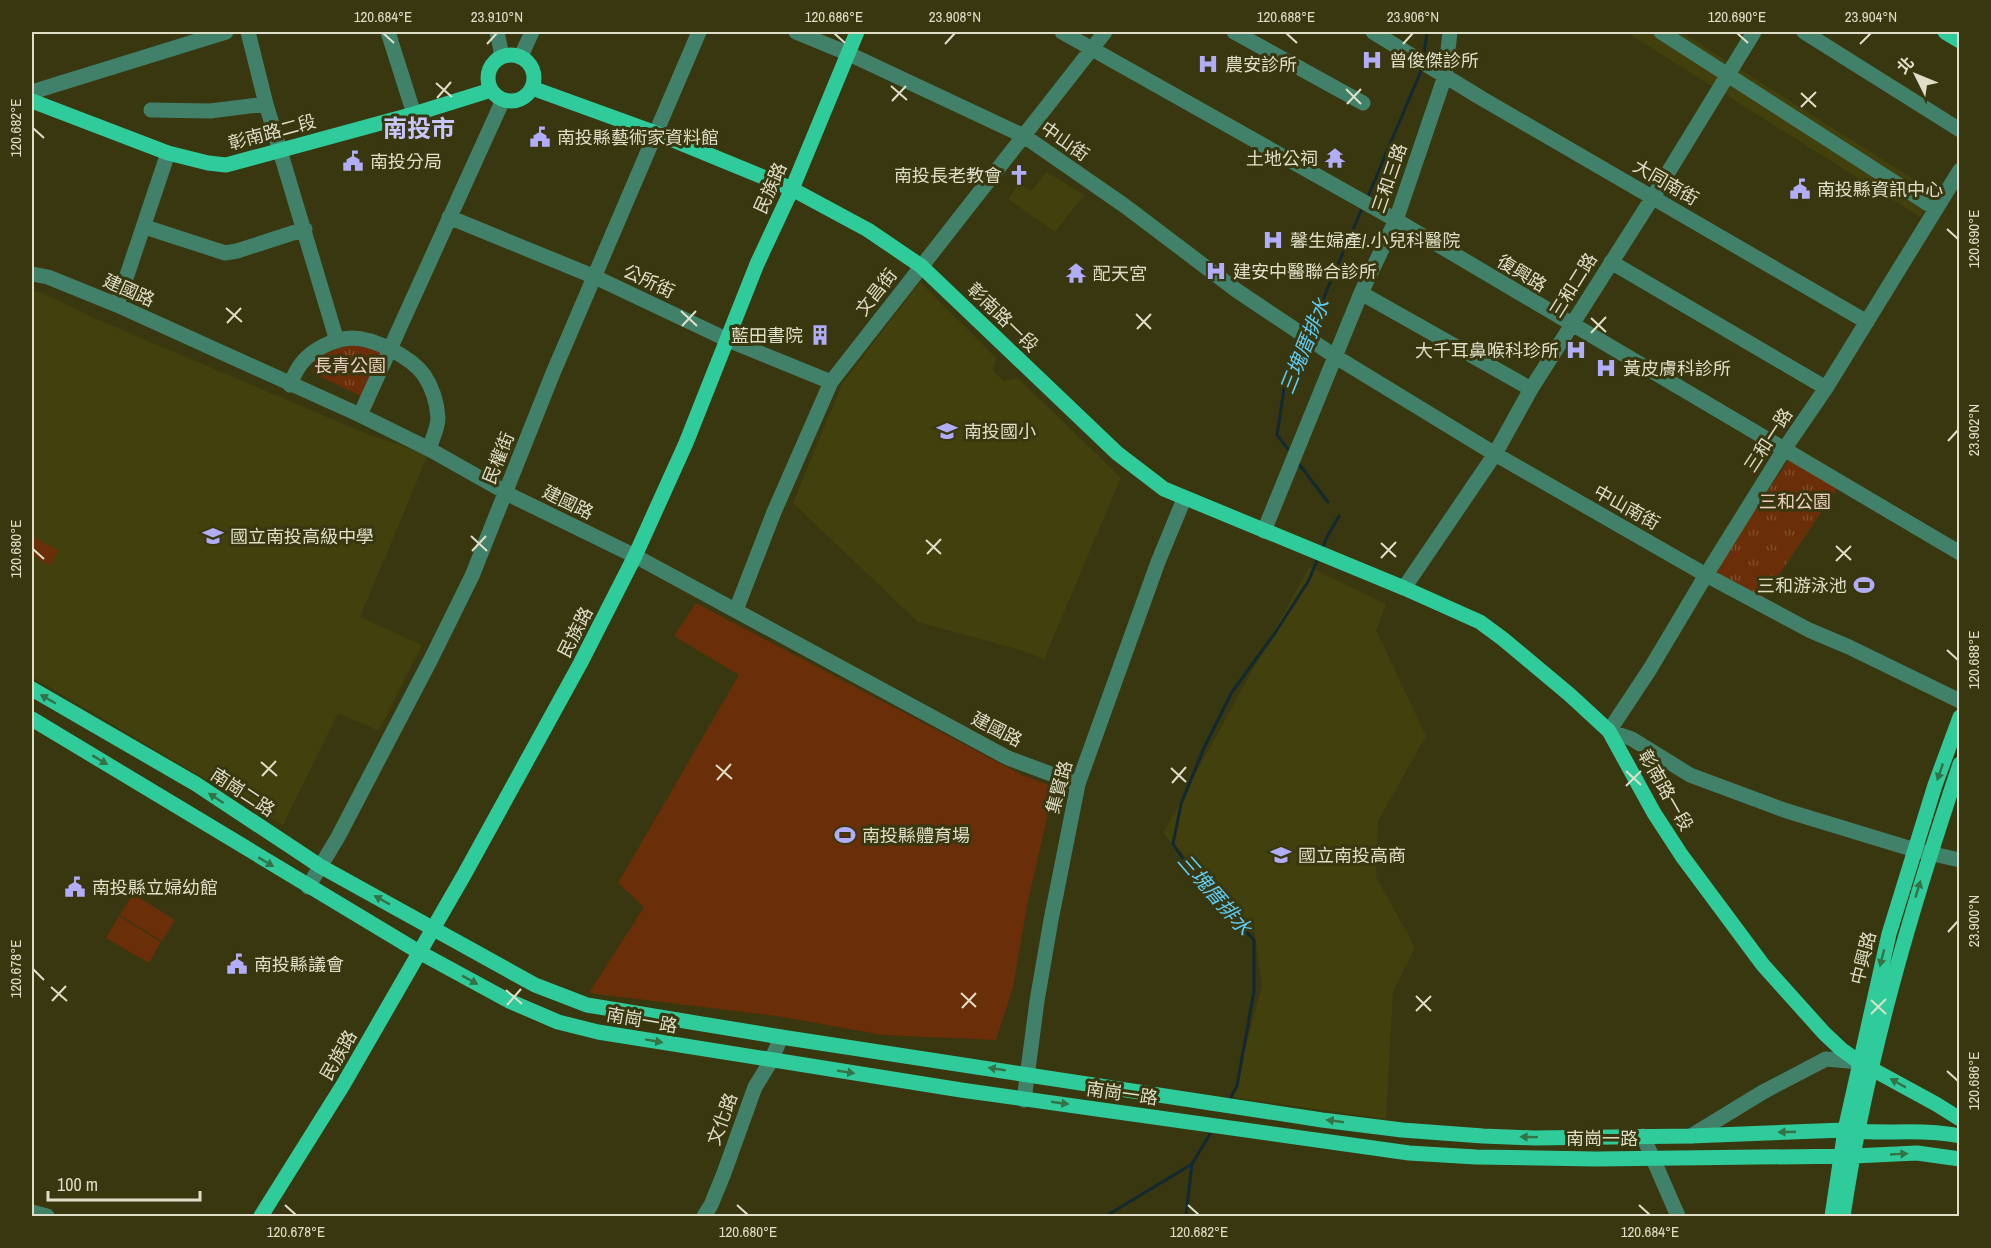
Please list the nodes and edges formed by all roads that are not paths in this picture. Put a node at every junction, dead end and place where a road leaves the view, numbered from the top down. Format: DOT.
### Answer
graph roads {
  1 [pos="226,32"];
  2 [pos="248,32"];
  3 [pos="388,32"];
  4 [pos="497,32"];
  5 [pos="532,32"];
  6 [pos="699,32"];
  7 [pos="796,32"];
  8 [pos="857,32"];
  9 [pos="1062,32"];
  10 [pos="1105,32"];
  11 [pos="1373,32"];
  12 [pos="1450,32"];
  13 [pos="1661,32"];
  14 [pos="1754,32"];
  15 [pos="1804,32"];
  16 [pos="1945,32"];
  17 [pos="1239,35"];
  18 [pos="1959,41"];
  19 [pos="1092,48"];
  20 [pos="847,53"];
  21 [pos="502,56"];
  22 [pos="521,56"];
  23 [pos="1727,73"];
  24 [pos="1445,76"];
  25 [pos="532,88"];
  26 [pos="32,92"];
  27 [pos="497,95"];
  28 [pos="32,101"];
  29 [pos="1363,103"];
  30 [pos="266,104"];
  31 [pos="151,110"];
  32 [pos="414,114"];
  33 [pos="1959,130"];
  34 [pos="656,133"];
  35 [pos="1024,136"];
  36 [pos="280,149"];
  37 [pos="168,153"];
  38 [pos="1959,170"];
  39 [pos="792,189"];
  40 [pos="1653,197"];
  41 [pos="1936,209"];
  42 [pos="449,217"];
  43 [pos="1396,220"];
  44 [pos="145,227"];
  45 [pos="305,229"];
  46 [pos="1611,262"];
  47 [pos="921,266"];
  48 [pos="32,274"];
  49 [pos="595,277"];
  50 [pos="1361,293"];
  51 [pos="117,305"];
  52 [pos="1867,322"];
  53 [pos="1571,325"];
  54 [pos="1292,327"];
  55 [pos="337,340"];
  56 [pos="728,340"];
  57 [pos="389,349"];
  58 [pos="1336,357"];
  59 [pos="831,382"];
  60 [pos="290,385"];
  61 [pos="1826,388"];
  62 [pos="1531,389"];
  63 [pos="360,415"];
  64 [pos="1785,448"];
  65 [pos="429,449"];
  66 [pos="1495,454"];
  67 [pos="505,492"];
  68 [pos="1184,499"];
  69 [pos="1264,531"];
  70 [pos="1959,553"];
  71 [pos="634,556"];
  72 [pos="1706,574"];
  73 [pos="1404,588"];
  74 [pos="735,610"];
  75 [pos="32,689"];
  76 [pos="1959,701"];
  77 [pos="1959,717"];
  78 [pos="32,719"];
  79 [pos="1609,731"];
  80 [pos="1959,764"];
  81 [pos="1078,784"];
  82 [pos="1922,851"];
  83 [pos="1959,861"];
  84 [pos="320,866"];
  85 [pos="308,886"];
  86 [pos="433,929"];
  87 [pos="419,952"];
  88 [pos="782,1037"];
  89 [pos="771,1061"];
  90 [pos="1865,1065"];
  91 [pos="1028,1074"];
  92 [pos="1024,1100"];
  93 [pos="1959,1119"];
  94 [pos="1852,1131"];
  95 [pos="1643,1136"];
  96 [pos="1691,1136"];
  97 [pos="1959,1136"];
  98 [pos="1847,1156"];
  99 [pos="1652,1157"];
  100 [pos="1959,1159"];
  101 [pos="32,1212"];
  102 [pos="47,1216"];
  103 [pos="261,1216"];
  104 [pos="704,1216"];
  105 [pos="1678,1216"];
  106 [pos="1832,1216"];
  107 [pos="1843,1216"];
  1 -- 26 [label="street"];
  2 -- 30 [label="street"];
  3 -- 32 [label="street"];
  4 -- 21 [label="street"];
  5 -- 22 [label="street"];
  6 -- 34 [label="street, 民權街"];
  7 -- 20 [label="street, 中山街"];
  8 -- 20 [label="main road, 民族路"];
  9 -- 19 [label="street, 復興路"];
  10 -- 19 [label="street, 文昌街"];
  11 -- 24 [label="street, 大同南街"];
  12 -- 24 [label="street, 三和三路"];
  13 -- 23 [label="street"];
  14 -- 23 [label="street, 三和二路"];
  15 -- 33 [label="street"];
  16 -- 18 [label="main road"];
  17 -- 29 [label="street"];
  19 -- 35 [label="street, 文昌街"];
  19 -- 43 [label="street, 復興路"];
  20 -- 35 [label="street, 中山街"];
  20 -- 39 [label="main road, 民族路"];
  21 -- 22 [label="main road"];
  21 -- 27 [label="main road"];
  22 -- 25 [label="main road"];
  23 -- 40 [label="street, 三和二路"];
  23 -- 41 [label="street"];
  24 -- 40 [label="street, 大同南街"];
  24 -- 43 [label="street, 三和三路"];
  25 -- 27 [label="main road, 彰南路二段"];
  25 -- 34 [label="main road"];
  27 -- 32 [label="main road, 彰南路二段"];
  27 -- 42 [label="street"];
  28 -- 37 [label="main road, 彰南路二段"];
  30 -- 31 [label="street"];
  30 -- 36 [label="street"];
  32 -- 36 [label="main road, 彰南路二段"];
  34 -- 39 [label="main road, 彰南路一段"];
  34 -- 49 [label="street, 民權街"];
  35 -- 47 [label="street, 文昌街"];
  35 -- 54 [label="street, 中山街"];
  36 -- 37 [label="main road, 彰南路二段"];
  36 -- 45 [label="street"];
  37 -- 44 [label="street"];
  38 -- 41 [label="street, 三和一路"];
  39 -- 47 [label="main road, 彰南路一段"];
  39 -- 56 [label="main road, 民族路"];
  40 -- 46 [label="street, 三和二路"];
  40 -- 52 [label="street, 大同南街"];
  41 -- 52 [label="street, 三和一路"];
  42 -- 49 [label="street, 公所街"];
  42 -- 57 [label="street"];
  43 -- 50 [label="street, 三和三路"];
  43 -- 53 [label="street, 復興路"];
  44 -- 45 [label="street"];
  44 -- 51 [label="street"];
  45 -- 55 [label="street"];
  46 -- 53 [label="street, 三和二路"];
  46 -- 61 [label="street"];
  47 -- 59 [label="street, 文昌街"];
  47 -- 68 [label="main road, 彰南路一段"];
  48 -- 51 [label="street, 建國路"];
  49 -- 56 [label="street, 公所街"];
  49 -- 67 [label="street, 民權街"];
  50 -- 58 [label="street, 三和三路"];
  50 -- 62 [label="street"];
  51 -- 60 [label="street, 建國路"];
  52 -- 61 [label="street, 三和一路"];
  53 -- 62 [label="street, 三和二路"];
  53 -- 64 [label="street, 復興路"];
  54 -- 58 [label="street, 中山南街"];
  55 -- 57 [label="street"];
  55 -- 60 [label="street"];
  56 -- 59 [label="street, 公所街"];
  56 -- 71 [label="main road, 民族路"];
  57 -- 63 [label="street"];
  57 -- 65 [label="street"];
  58 -- 66 [label="street, 中山南街"];
  58 -- 69 [label="street, 三和三路"];
  59 -- 74 [label="street, 文昌街"];
  60 -- 63 [label="street, 建國路"];
  61 -- 64 [label="street, 三和一路"];
  62 -- 66 [label="street, 三和二路"];
  63 -- 65 [label="street, 建國路"];
  64 -- 70 [label="street, 復興路"];
  64 -- 72 [label="street, 三和一路"];
  65 -- 67 [label="street, 建國路"];
  66 -- 72 [label="street, 中山南街"];
  66 -- 73 [label="street, 三和二路"];
  67 -- 71 [label="street, 建國路"];
  67 -- 84 [label="street, 民權街"];
  68 -- 69 [label="main road, 彰南路一段"];
  68 -- 81 [label="street, 集賢路"];
  69 -- 73 [label="main road, 彰南路一段"];
  71 -- 74 [label="street, 建國路"];
  71 -- 86 [label="main road, 民族路"];
  72 -- 76 [label="street, 中山南街"];
  72 -- 79 [label="street, 三和一路"];
  73 -- 79 [label="main road, 彰南路一段"];
  74 -- 81 [label="street, 建國路"];
  84 -- 75 [label="main road, 南崗二路, one-way"];
  77 -- 82 [label="main road, 中興路, one-way"];
  78 -- 85 [label="main road, one-way"];
  79 -- 82 [label="street"];
  79 -- 90 [label="main road, 彰南路一段"];
  80 -- 82 [label="main road, 中興路"];
  81 -- 91 [label="street, 集賢路"];
  82 -- 83 [label="street"];
  82 -- 90 [label="main road, 中興路"];
  84 -- 85 [label="street, 民權街"];
  86 -- 84 [label="main road, 南崗二路, one-way"];
  85 -- 87 [label="main road"];
  86 -- 87 [label="main road, 民族路"];
  86 -- 88 [label="main road, 南崗一路"];
  87 -- 89 [label="main road, 南崗一路, one-way"];
  87 -- 103 [label="main road, 民族路"];
  88 -- 89 [label="street, 文化路"];
  91 -- 88 [label="main road, 南崗一路, one-way"];
  89 -- 92 [label="main road, 南崗一路, one-way"];
  89 -- 104 [label="street, 文化路"];
  93 -- 90 [label="main road, 彰南路一段, one-way"];
  90 -- 94 [label="main road, 中興路"];
  90 -- 96 [label="street"];
  91 -- 92 [label="street, 集賢路"];
  95 -- 91 [label="main road, 南崗一路, one-way"];
  92 -- 99 [label="main road, 南崗一路, one-way"];
  94 -- 96 [label="main road, 南崗一路, one-way"];
  94 -- 97 [label="main road"];
  94 -- 98 [label="main road, 中興路"];
  95 -- 96 [label="main road, 南崗一路"];
  95 -- 99 [label="street"];
  98 -- 99 [label="main road, 南崗一路"];
  98 -- 100 [label="main road, one-way"];
  98 -- 106 [label="main road, 中興路"];
  98 -- 107 [label="main road, 中興路"];
  99 -- 105 [label="street"];
  101 -- 102 [label="street"];
}
